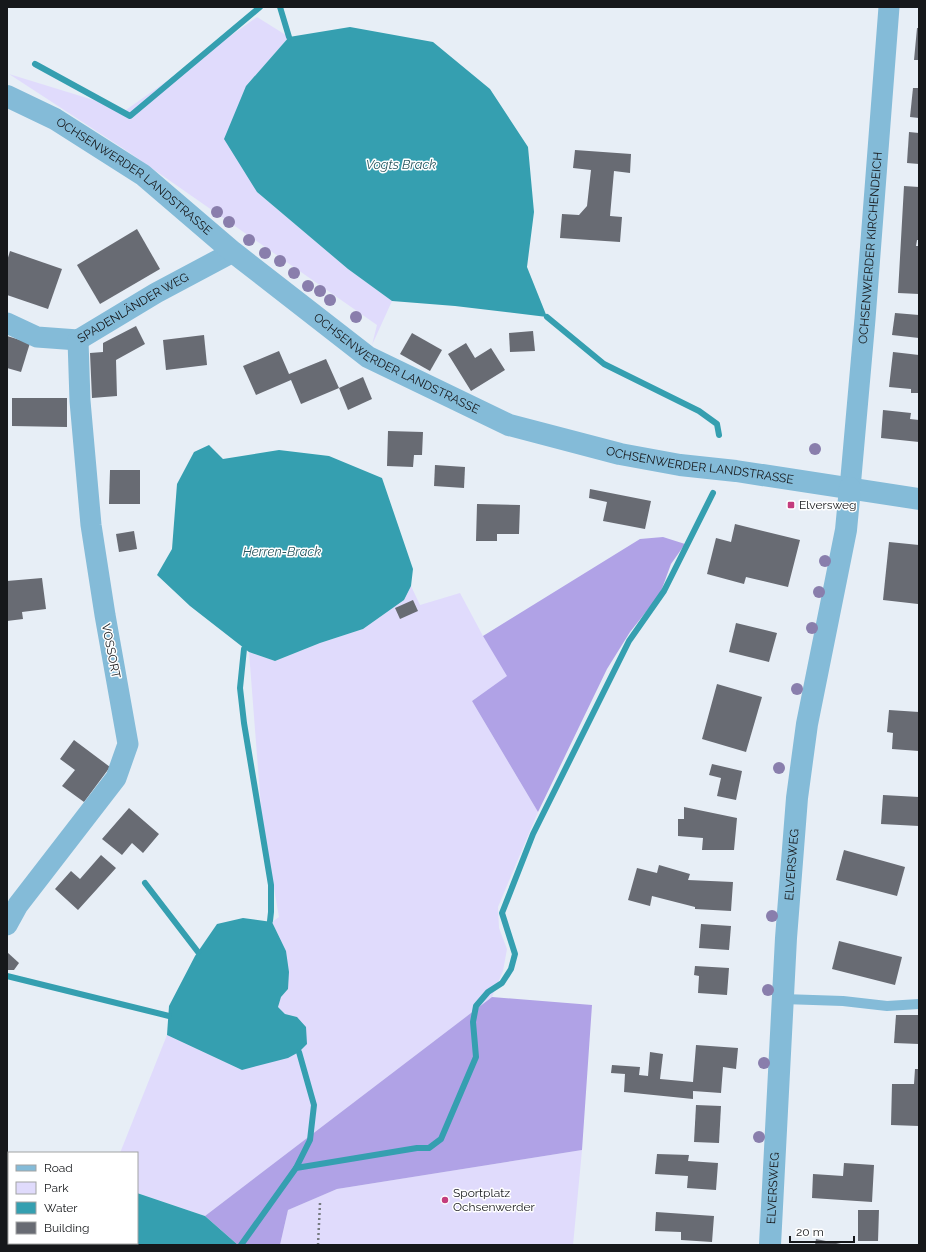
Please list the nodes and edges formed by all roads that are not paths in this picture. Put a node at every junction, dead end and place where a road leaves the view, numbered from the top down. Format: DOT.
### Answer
graph roads {
  1 [pos="889,7"];
  2 [pos="7,96"];
  3 [pos="233,252"];
  4 [pos="7,323"];
  5 [pos="78,340"];
  6 [pos="850,488"];
  7 [pos="919,499"];
  8 [pos="7,925"];
  9 [pos="783,998"];
  10 [pos="919,1004"];
  11 [pos="770,1245"];
  1 -- 6 [label="street, OCHSENWERDER KIRCHENDEICH"];
  2 -- 3 [label="street, OCHSENWERDER LANDSTRASSE"];
  3 -- 5 [label="street, SPADENLÄNDER WEG"];
  3 -- 6 [label="street, OCHSENWERDER LANDSTRASSE"];
  4 -- 5 [label="street, SPADENLÄNDER WEG"];
  5 -- 8 [label="street, VOSSORT"];
  6 -- 7 [label="street, OCHSENWERDER LANDSTRASSE"];
  6 -- 9 [label="street, ELVERSWEG"];
  9 -- 10 [label="lane"];
  9 -- 11 [label="street, ELVERSWEG"];
}
